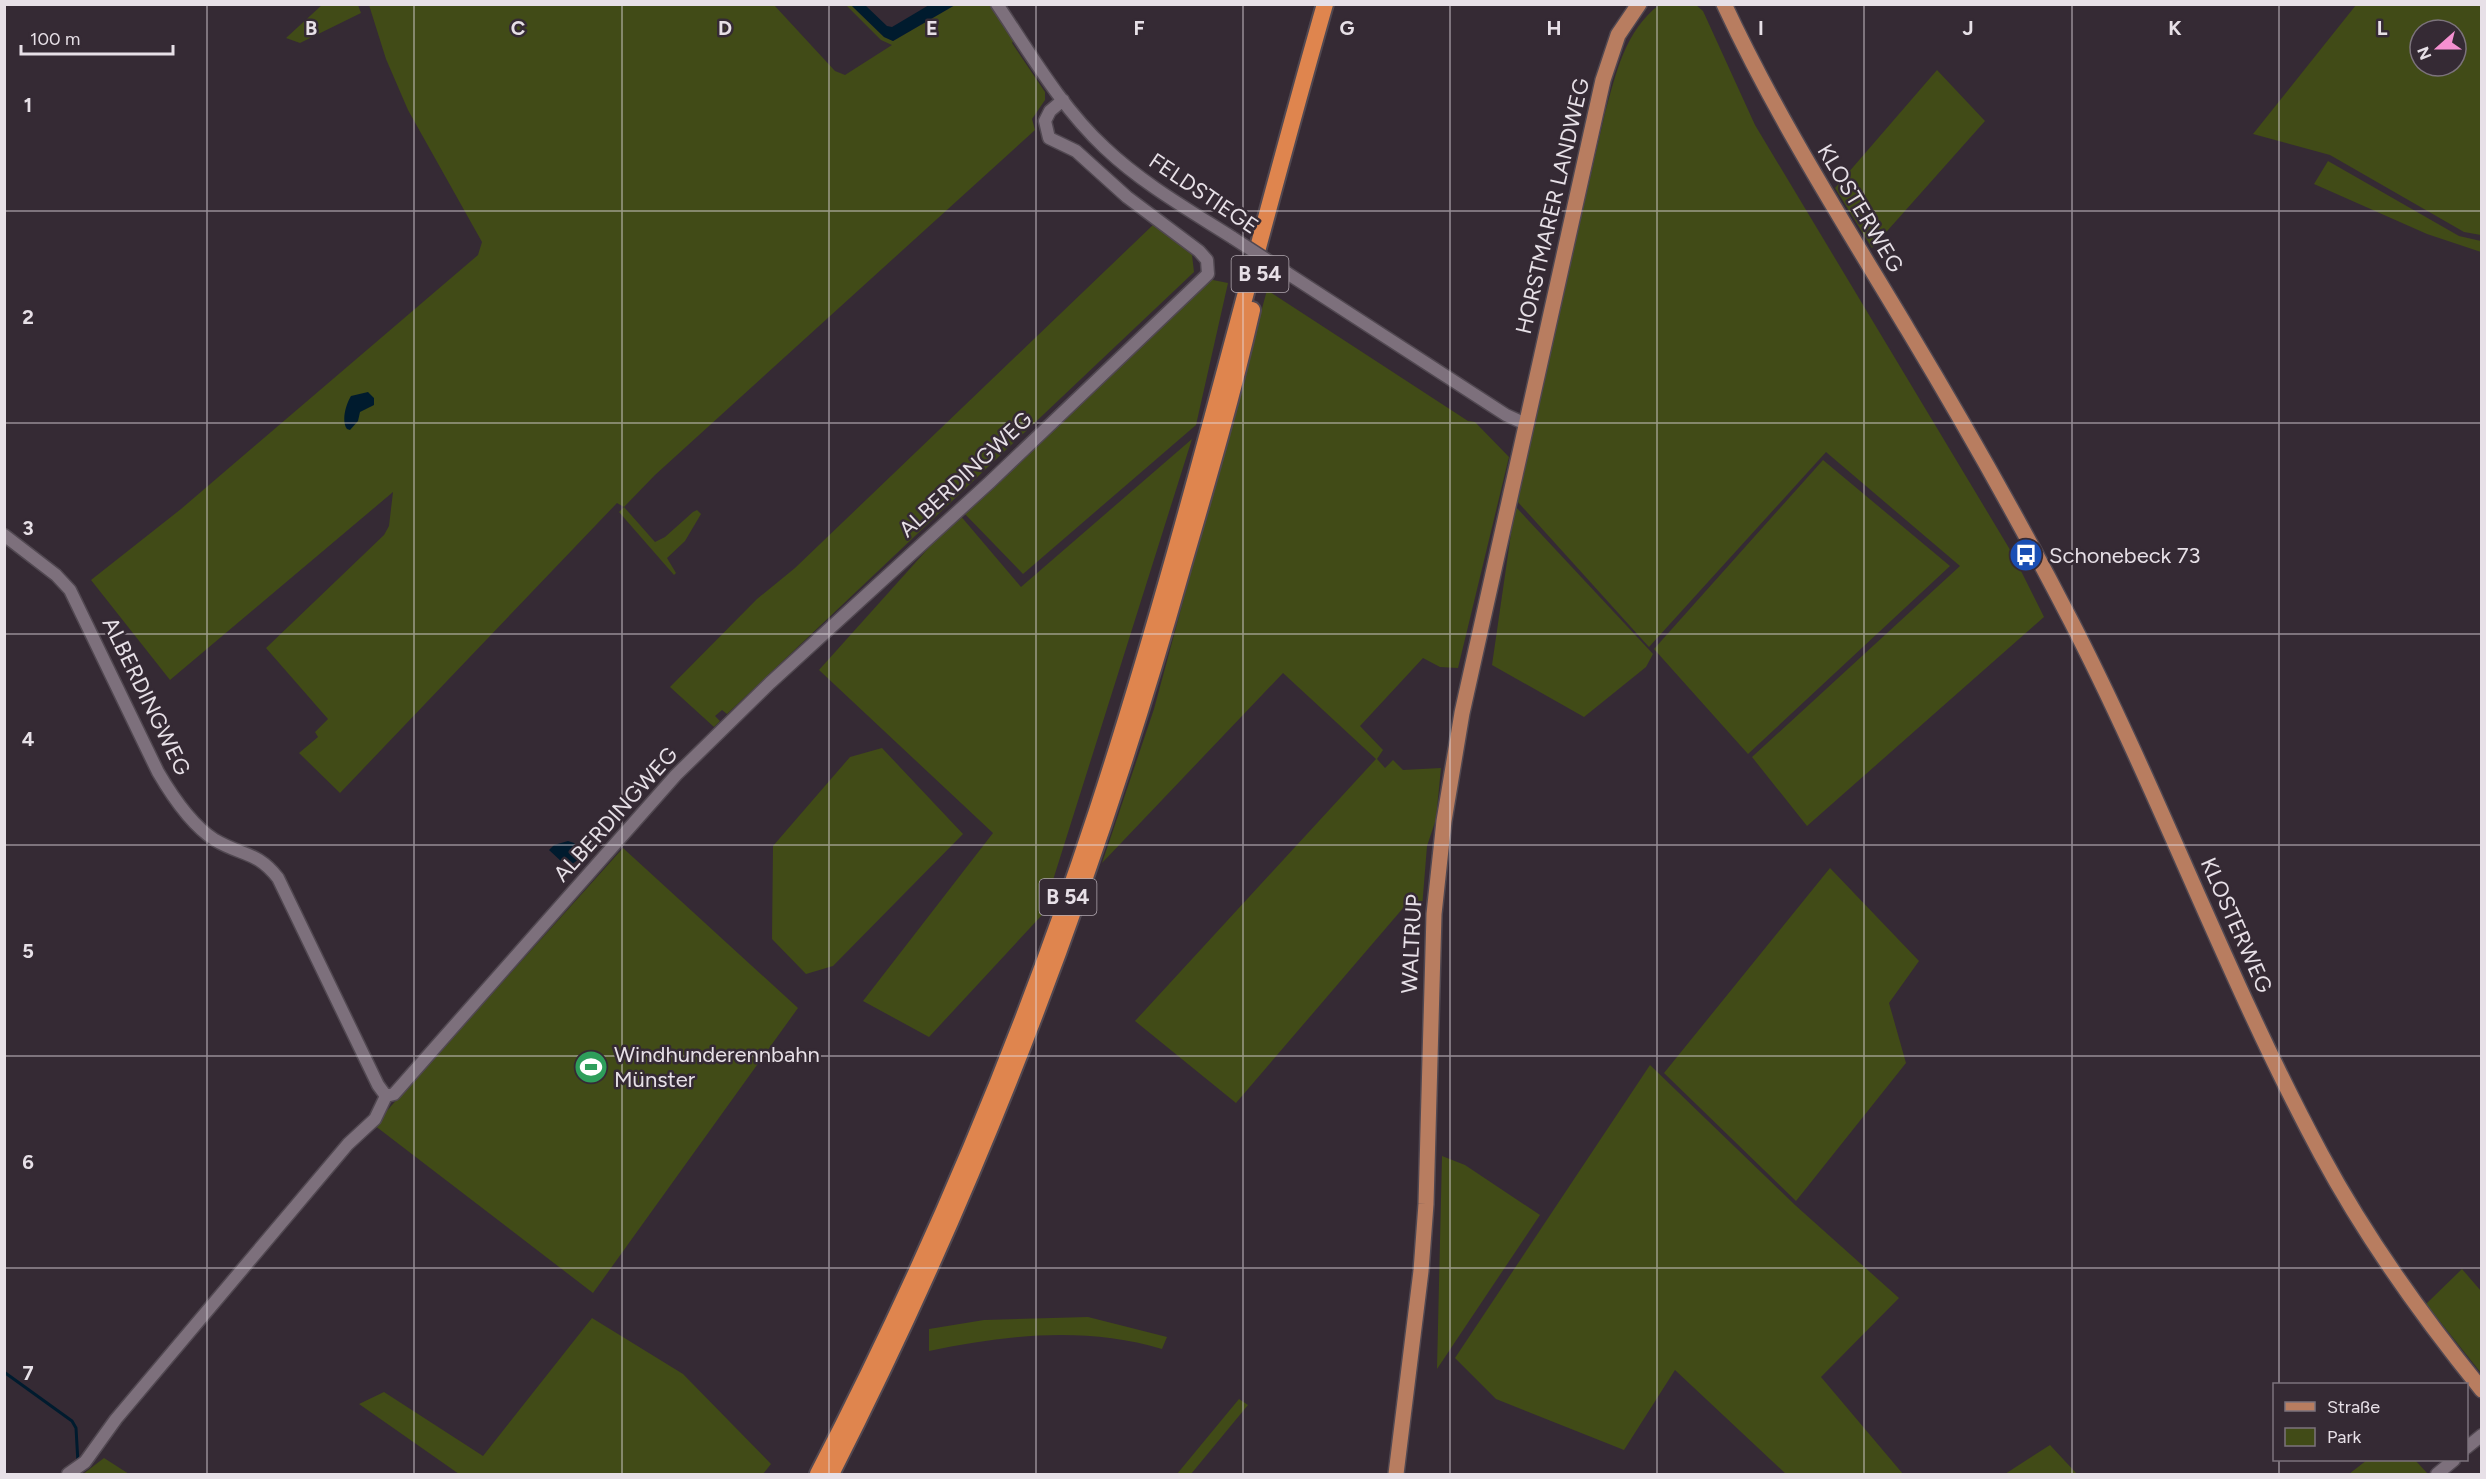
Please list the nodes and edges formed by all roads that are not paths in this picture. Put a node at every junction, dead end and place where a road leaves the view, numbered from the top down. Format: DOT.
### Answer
graph roads {
  1 [pos="997,4"];
  2 [pos="1324,4"];
  3 [pos="1334,4"];
  4 [pos="1639,4"];
  5 [pos="1724,4"];
  6 [pos="1063,100"];
  7 [pos="1526,424"];
  8 [pos="4,535"];
  9 [pos="386,1096"];
  10 [pos="2481,1390"];
  11 [pos="2481,1435"];
  12 [pos="2468,1446"];
  13 [pos="2453,1461"];
  14 [pos="68,1474"];
  15 [pos="818,1474"];
  16 [pos="831,1474"];
  17 [pos="1396,1474"];
  18 [pos="2437,1474"];
  1 -- 6 [label="street, FELDSTIEGE"];
  2 -- 15 [label="highway, B 54"];
  3 -- 16 [label="highway, B 54"];
  4 -- 7 [label="main road, HORSTMARER LANDWEG"];
  5 -- 10 [label="main road, KLOSTERWEG"];
  6 -- 7 [label="street, FELDSTIEGE, bridge"];
  6 -- 9 [label="street, ALBERDINGWEG"];
  7 -- 17 [label="main road, WALTRUP"];
  8 -- 9 [label="street, ALBERDINGWEG"];
  9 -- 14 [label="street"];
  11 -- 12 [label="street"];
  13 -- 18 [label="street"];
}
